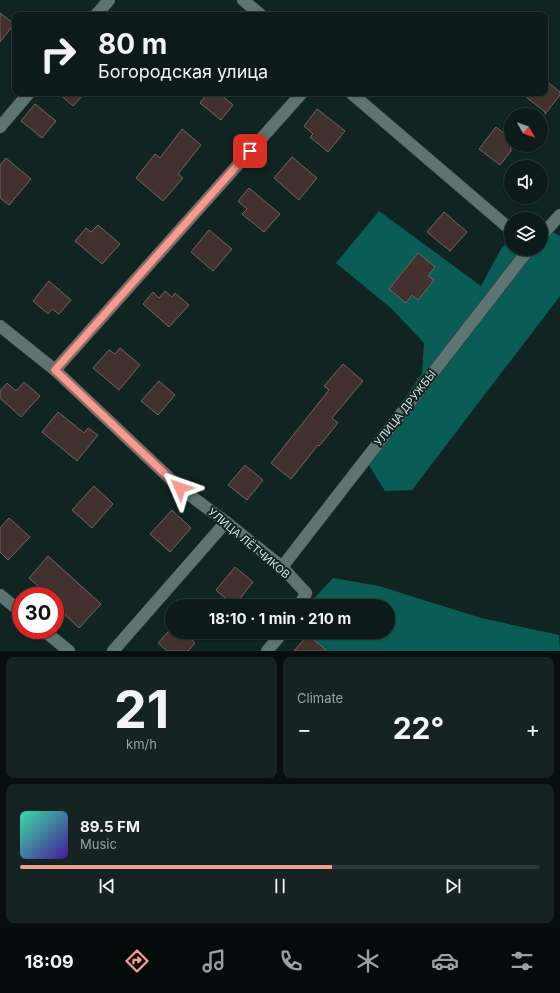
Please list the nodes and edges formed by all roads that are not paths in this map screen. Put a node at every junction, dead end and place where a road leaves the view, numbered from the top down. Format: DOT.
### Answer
graph roads {
  1 [pos="109,0"];
  2 [pos="243,0"];
  3 [pos="99,12"];
  4 [pos="257,12"];
  5 [pos="26,96"];
  6 [pos="299,96"];
  7 [pos="355,96"];
  8 [pos="0,127"];
  9 [pos="560,215"];
  10 [pos="504,224"];
  11 [pos="548,228"];
  12 [pos="524,256"];
  13 [pos="0,326"];
  14 [pos="55,370"];
  15 [pos="226,522"];
  16 [pos="282,567"];
  17 [pos="0,595"];
  18 [pos="303,599"];
  19 [pos="12,605"];
  20 [pos="54,639"];
  21 [pos="277,639"];
  22 [pos="69,651"];
  23 [pos="114,651"];
  24 [pos="267,651"];
  1 -- 3 [label="street"];
  2 -- 4 [label="street"];
  5 -- 8 [label="street"];
  6 -- 14 [label="street"];
  7 -- 10 [label="street"];
  9 -- 11 [label="street"];
  12 -- 16 [label="street, УЛИЦА ДРУЖБЫ"];
  13 -- 14 [label="street, УЛИЦА ЛЁТЧИКОВ"];
  14 -- 15 [label="street, УЛИЦА ЛЁТЧИКОВ"];
  15 -- 16 [label="street, УЛИЦА ЛЁТЧИКОВ"];
  15 -- 23 [label="street"];
  16 -- 18 [label="street, УЛИЦА ЛЁТЧИКОВ"];
  17 -- 19 [label="street"];
  20 -- 22 [label="street"];
  21 -- 24 [label="street"];
}
